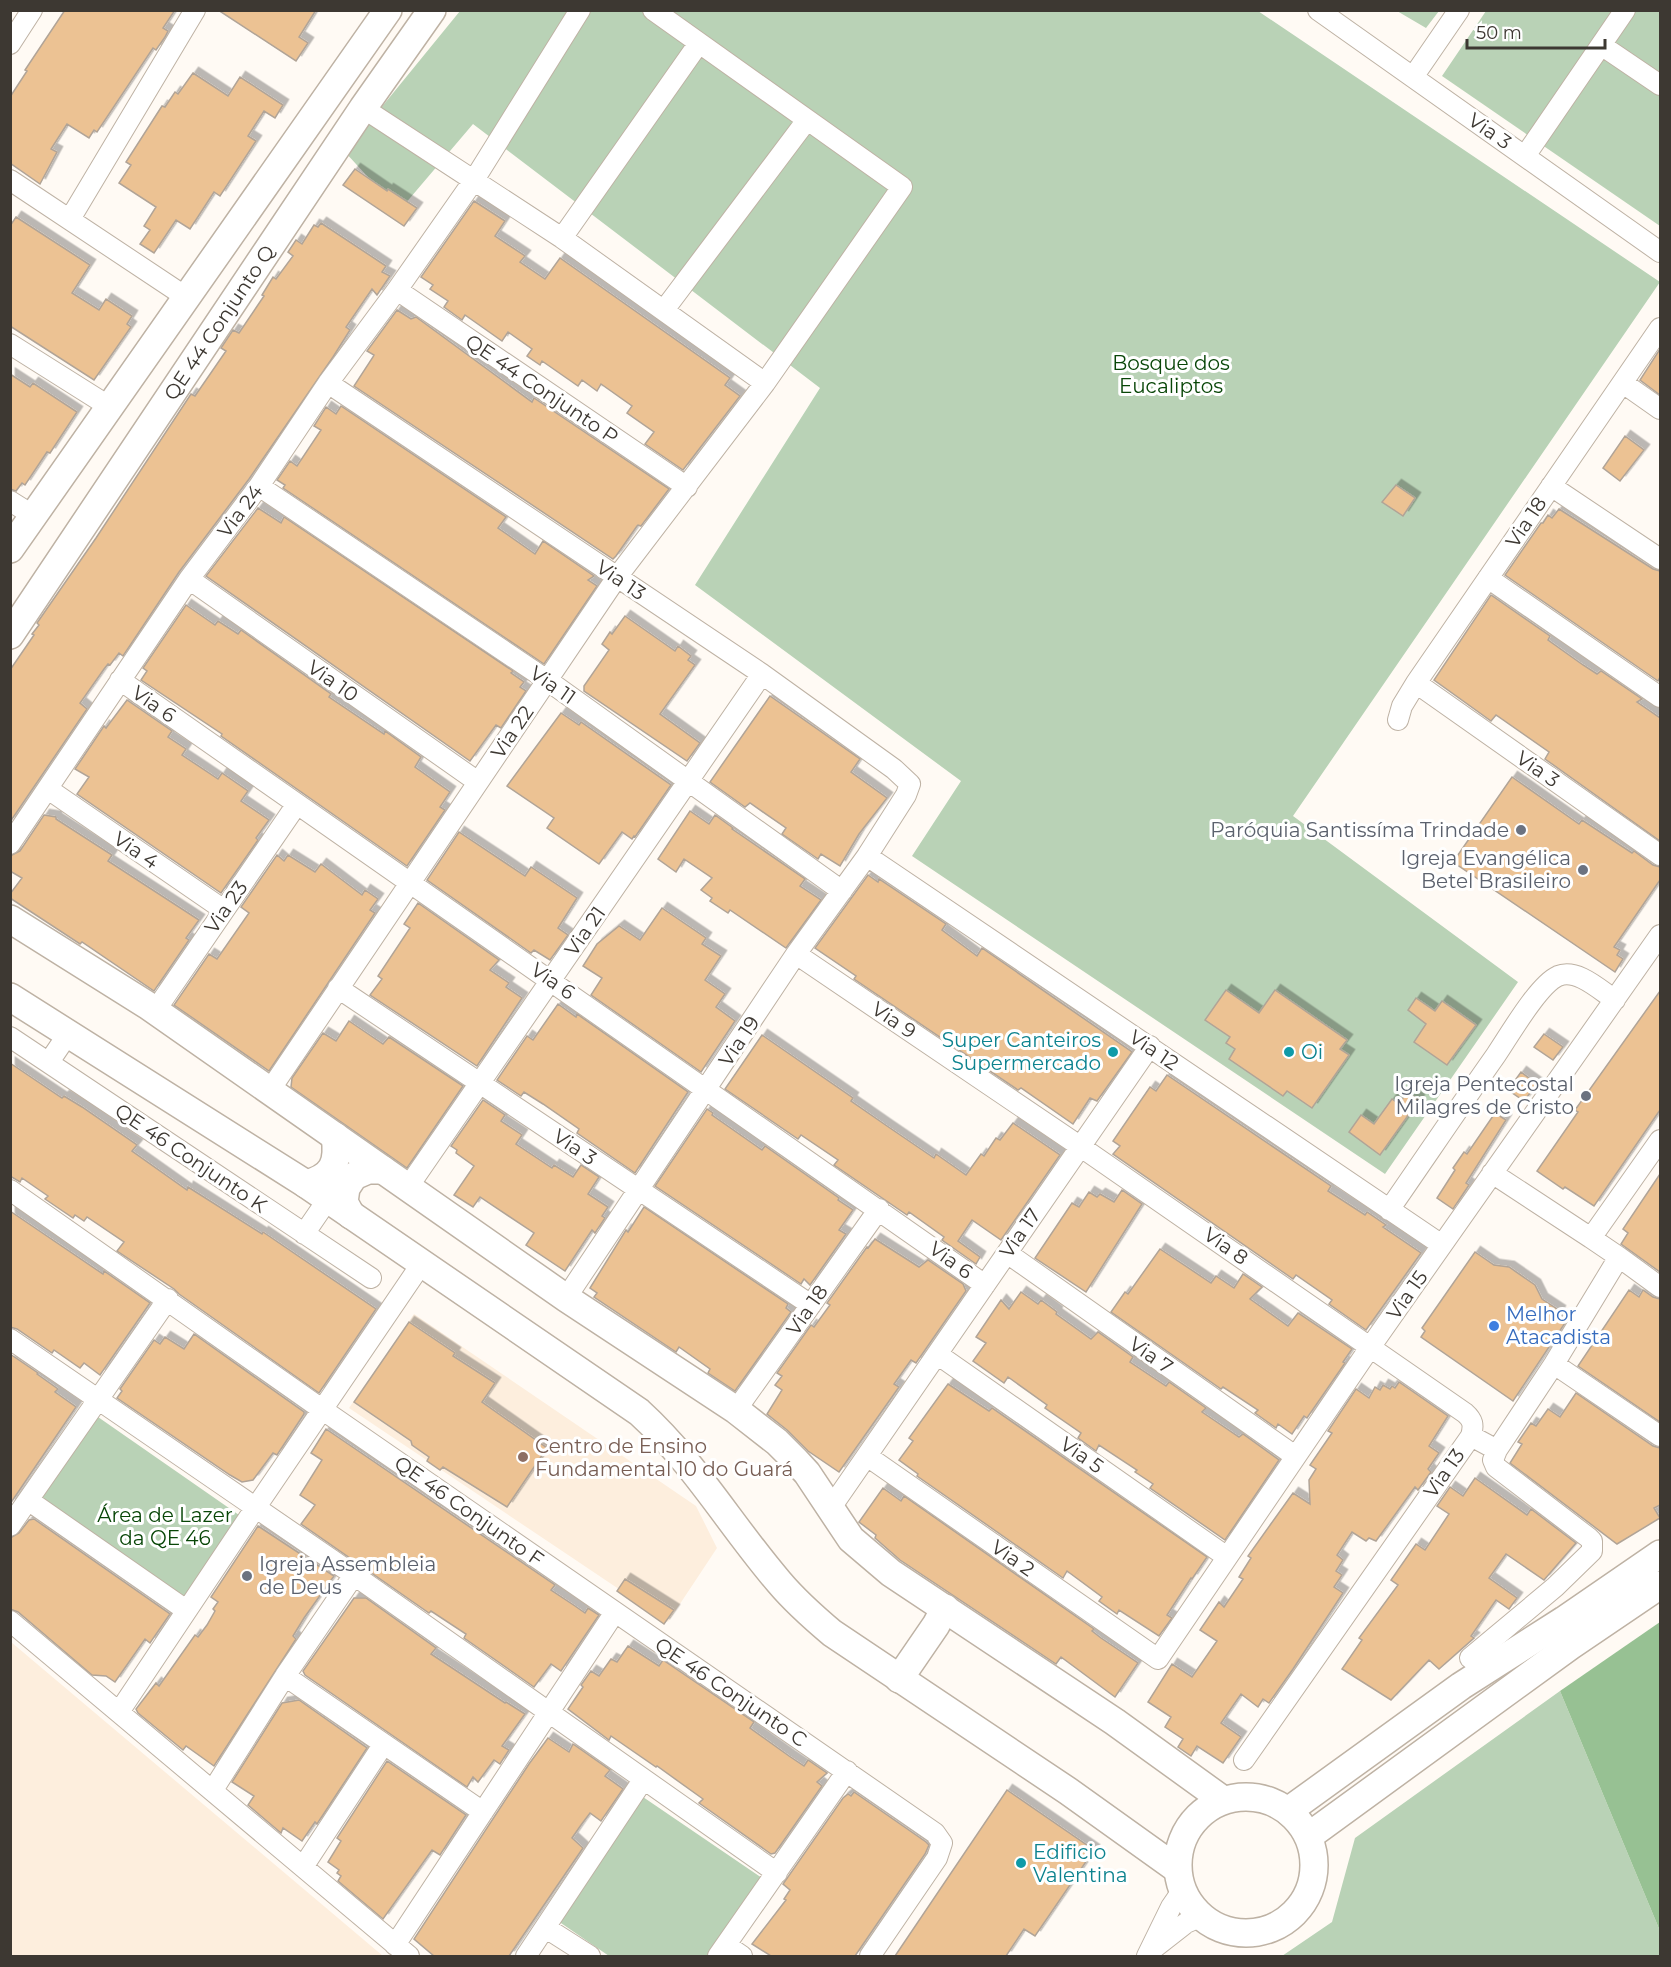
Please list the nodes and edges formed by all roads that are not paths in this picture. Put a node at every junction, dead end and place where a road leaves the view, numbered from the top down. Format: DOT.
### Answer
graph roads {
  1 [pos="32,10"];
  2 [pos="195,10"];
  3 [pos="388,10"];
  4 [pos="432,10"];
  5 [pos="580,10"];
  6 [pos="653,10"];
  7 [pos="1318,10"];
  8 [pos="1459,10"];
  9 [pos="1625,10"];
  10 [pos="699,43"];
  11 [pos="10,44"];
  12 [pos="1601,45"];
  13 [pos="1413,77"];
  14 [pos="1660,85"];
  15 [pos="363,108"];
  16 [pos="807,120"];
  17 [pos="1525,156"];
  18 [pos="10,180"];
  19 [pos="474,180"];
  20 [pos="70,219"];
  21 [pos="562,238"];
  22 [pos="1660,252"];
  23 [pos="397,290"];
  24 [pos="186,297"];
  25 [pos="664,310"];
  26 [pos="1660,328"];
  27 [pos="10,344"];
  28 [pos="328,383"];
  29 [pos="1623,383"];
  30 [pos="765,384"];
  31 [pos="110,407"];
  32 [pos="1660,409"];
  33 [pos="259,486"];
  34 [pos="1551,486"];
  35 [pos="687,487"];
  36 [pos="10,501"];
  37 [pos="34,516"];
  38 [pos="10,549"];
  39 [pos="1660,559"];
  40 [pos="617,577"];
  41 [pos="1488,578"];
  42 [pos="189,579"];
  43 [pos="10,635"];
  44 [pos="762,674"];
  45 [pos="120,680"];
  46 [pos="547,680"];
  47 [pos="1416,683"];
  48 [pos="1660,697"];
  49 [pos="1398,720"];
  50 [pos="688,781"];
  51 [pos="478,782"];
  52 [pos="910,784"];
  53 [pos="48,789"];
  54 [pos="297,804"];
  55 [pos="10,844"];
  56 [pos="1660,855"];
  57 [pos="867,856"];
  58 [pos="411,882"];
  59 [pos="842,891"];
  60 [pos="224,910"];
  61 [pos="10,919"];
  62 [pos="1660,934"];
  63 [pos="796,954"];
  64 [pos="551,980"];
  65 [pos="338,988"];
  66 [pos="10,997"];
  67 [pos="1615,1000"];
  68 [pos="155,1011"];
  69 [pos="68,1034"];
  70 [pos="10,1037"];
  71 [pos="1150,1046"];
  72 [pos="49,1062"];
  73 [pos="480,1083"];
  74 [pos="706,1089"];
  75 [pos="270,1090"];
  76 [pos="335,1136"];
  77 [pos="1660,1140"];
  78 [pos="1080,1147"];
  79 [pos="383,1170"];
  80 [pos="1492,1173"];
  81 [pos="408,1187"];
  82 [pos="10,1190"];
  83 [pos="638,1190"];
  84 [pos="317,1191"];
  85 [pos="879,1209"];
  86 [pos="1389,1210"];
  87 [pos="351,1215"];
  88 [pos="304,1234"];
  89 [pos="1591,1238"];
  90 [pos="1442,1245"];
  91 [pos="1007,1253"];
  92 [pos="1619,1257"];
  93 [pos="423,1263"];
  94 [pos="371,1278"];
  95 [pos="985,1285"];
  96 [pos="1660,1287"];
  97 [pos="566,1298"];
  98 [pos="168,1299"];
  99 [pos="811,1305"];
  100 [pos="10,1339"];
  101 [pos="1371,1346"];
  102 [pos="937,1354"];
  103 [pos="1554,1364"];
  104 [pos="98,1398"];
  105 [pos="323,1410"];
  106 [pos="736,1410"];
  107 [pos="1471,1436"];
  108 [pos="1660,1436"];
  109 [pos="1497,1450"];
  110 [pos="867,1456"];
  111 [pos="1295,1456"];
  112 [pos="28,1500"];
  113 [pos="256,1507"];
  114 [pos="830,1509"];
  115 [pos="10,1526"];
  116 [pos="1660,1554"];
  117 [pos="1227,1557"];
  118 [pos="354,1575"];
  119 [pos="1660,1585"];
  120 [pos="945,1608"];
  121 [pos="186,1610"];
  122 [pos="615,1612"];
  123 [pos="10,1621"];
  124 [pos="1470,1658"];
  125 [pos="1158,1659"];
  126 [pos="285,1676"];
  127 [pos="899,1679"];
  128 [pos="119,1712"];
  129 [pos="549,1713"];
  130 [pos="383,1745"];
  131 [pos="1244,1760"];
  132 [pos="847,1771"];
  133 [pos="643,1780"];
  134 [pos="213,1790"];
  135 [pos="1223,1800"];
  136 [pos="1288,1811"];
  137 [pos="483,1812"];
  138 [pos="1310,1836"];
  139 [pos="303,1867"];
  140 [pos="777,1873"];
  141 [pos="1180,1880"];
  142 [pos="1202,1916"];
  143 [pos="546,1928"];
  144 [pos="402,1951"];
  145 [pos="722,1951"];
  146 [pos="1149,1954"];
  147 [pos="526,1956"];
  148 [pos="590,1956"];
  149 [pos="742,1956"];
  150 [pos="870,1956"];
  1 -- 11 [label="street"];
  2 -- 20 [label="street"];
  3 -- 24 [label="street, QE 44 Conjunto Q"];
  4 -- 15 [label="street, QE 44 Conjunto Q"];
  5 -- 19 [label="street, Via 24"];
  6 -- 10 [label="street"];
  7 -- 13 [label="street, Via 3"];
  8 -- 13 [label="street"];
  9 -- 12 [label="street"];
  10 -- 16 [label="street"];
  10 -- 21 [label="street"];
  12 -- 14 [label="street"];
  12 -- 17 [label="street"];
  13 -- 17 [label="street, Via 3"];
  15 -- 19 [label="street"];
  15 -- 43 [label="street, QE 44 Conjunto Q"];
  16 -- 25 [label="street"];
  16 -- 30 [label="street, Via 22"];
  17 -- 22 [label="street, Via 3"];
  18 -- 20 [label="street"];
  19 -- 21 [label="street"];
  19 -- 23 [label="street, Via 24"];
  20 -- 24 [label="street"];
  21 -- 25 [label="street"];
  23 -- 28 [label="street, Via 24"];
  23 -- 35 [label="street, QE 44 Conjunto P"];
  24 -- 31 [label="street, QE 44 Conjunto Q"];
  25 -- 30 [label="street"];
  26 -- 29 [label="street, Via 18"];
  27 -- 31 [label="street"];
  28 -- 33 [label="street, Via 24"];
  28 -- 40 [label="street, Via 13"];
  29 -- 32 [label="street"];
  29 -- 34 [label="street, Via 18"];
  30 -- 35 [label="street, Via 22"];
  31 -- 37 [label="street, QE 44 Conjunto Q"];
  33 -- 42 [label="street, Via 24"];
  33 -- 46 [label="street, Via 11"];
  34 -- 39 [label="street"];
  34 -- 41 [label="street, Via 18"];
  35 -- 40 [label="street, Via 22"];
  36 -- 37 [label="street"];
  37 -- 38 [label="street, QE 44 Conjunto Q"];
  40 -- 44 [label="street, Via 13"];
  40 -- 46 [label="street, Via 22"];
  41 -- 47 [label="street, Via 18"];
  41 -- 48 [label="street"];
  42 -- 45 [label="street, Via 24"];
  42 -- 51 [label="street, Via 10"];
  44 -- 50 [label="street, Via 21"];
  44 -- 52 [label="street, Via 13"];
  45 -- 53 [label="street, Via 24"];
  45 -- 54 [label="street, Via 6"];
  46 -- 50 [label="street, Via 11"];
  46 -- 51 [label="street, Via 22"];
  47 -- 49 [label="street, Via 18"];
  47 -- 56 [label="street, Via 3"];
  50 -- 59 [label="street, Via 11"];
  50 -- 64 [label="street, Via 21"];
  51 -- 58 [label="street, Via 22"];
  52 -- 57 [label="street, Via 19"];
  53 -- 55 [label="street, Via 24"];
  53 -- 60 [label="street, Via 4"];
  54 -- 58 [label="street, Via 6"];
  54 -- 60 [label="street, Via 23"];
  57 -- 59 [label="street, Via 19"];
  57 -- 71 [label="street, Via 12"];
  58 -- 64 [label="street, Via 6"];
  58 -- 65 [label="street, Via 22"];
  59 -- 63 [label="street, Via 19"];
  60 -- 68 [label="street, Via 23"];
  61 -- 68 [label="street"];
  62 -- 67 [label="street, Via 15"];
  63 -- 74 [label="street, Via 19"];
  63 -- 78 [label="street, Via 9"];
  64 -- 73 [label="street, Via 21"];
  64 -- 74 [label="street, Via 6"];
  65 -- 73 [label="street, Via 3"];
  65 -- 75 [label="street, Via 22"];
  66 -- 69 [label="street"];
  67 -- 80 [label="street, Via 15"];
  67 -- 86 [label="street"];
  68 -- 75 [label="street"];
  69 -- 72 [label="street"];
  69 -- 84 [label="street"];
  70 -- 72 [label="street, QE 46 Conjunto K"];
  71 -- 78 [label="street, Via 17"];
  71 -- 86 [label="street, Via 12"];
  72 -- 88 [label="street, QE 46 Conjunto K"];
  73 -- 81 [label="street, Via 21"];
  73 -- 83 [label="street, Via 3"];
  74 -- 83 [label="street, Via 19"];
  74 -- 85 [label="street, Via 6"];
  75 -- 76 [label="street"];
  76 -- 79 [label="street"];
  76 -- 84 [label="street"];
  77 -- 89 [label="street"];
  78 -- 91 [label="street, Via 17"];
  78 -- 101 [label="street, Via 8"];
  79 -- 81 [label="street"];
  79 -- 87 [label="street"];
  80 -- 89 [label="street"];
  80 -- 90 [label="street, Via 15"];
  81 -- 97 [label="street"];
  82 -- 98 [label="street, QE 46 Conjunto F"];
  83 -- 97 [label="street, Via 19"];
  83 -- 99 [label="street, Via 3"];
  84 -- 87 [label="street"];
  84 -- 88 [label="street"];
  85 -- 95 [label="street, Via 6"];
  85 -- 99 [label="street, Via 18"];
  86 -- 90 [label="street, Via 12"];
  87 -- 93 [label="street"];
  88 -- 94 [label="street, QE 46 Conjunto K"];
  89 -- 92 [label="street"];
  90 -- 101 [label="street, Via 15"];
  91 -- 95 [label="street, Via 17"];
  91 -- 111 [label="street, Via 7"];
  92 -- 96 [label="street"];
  92 -- 103 [label="street, Via 13"];
  93 -- 105 [label="street"];
  93 -- 127 [label="street"];
  95 -- 102 [label="street, Via 17"];
  97 -- 106 [label="street"];
  98 -- 104 [label="street"];
  98 -- 105 [label="street, QE 46 Conjunto F"];
  99 -- 106 [label="street, Via 18"];
  100 -- 104 [label="street"];
  101 -- 107 [label="street, Via 8"];
  101 -- 111 [label="street, Via 15"];
  102 -- 110 [label="street, Via 17"];
  102 -- 117 [label="street, Via 5"];
  103 -- 108 [label="street"];
  103 -- 109 [label="street, Via 13"];
  104 -- 112 [label="street"];
  104 -- 113 [label="street"];
  105 -- 113 [label="street"];
  105 -- 122 [label="street, QE 46 Conjunto F"];
  106 -- 114 [label="street"];
  107 -- 109 [label="street, Via 13"];
  107 -- 131 [label="street, Via 13"];
  109 -- 124 [label="street"];
  110 -- 114 [label="street, Via 17"];
  110 -- 125 [label="street, Via 2"];
  111 -- 117 [label="street, Via 15"];
  112 -- 115 [label="street"];
  112 -- 121 [label="street"];
  113 -- 118 [label="street"];
  113 -- 121 [label="street"];
  114 -- 120 [label="street"];
  116 -- 136 [label="street"];
  117 -- 125 [label="street, Via 15"];
  118 -- 126 [label="street"];
  118 -- 129 [label="street"];
  119 -- 138 [label="street"];
  120 -- 127 [label="street"];
  120 -- 135 [label="street"];
  121 -- 128 [label="street"];
  122 -- 129 [label="street"];
  122 -- 132 [label="street, QE 46 Conjunto C"];
  123 -- 128 [label="street"];
  126 -- 130 [label="street"];
  126 -- 134 [label="street"];
  127 -- 141 [label="street"];
  128 -- 134 [label="street"];
  129 -- 133 [label="street"];
  129 -- 137 [label="street"];
  130 -- 137 [label="street"];
  130 -- 139 [label="street"];
  132 -- 140 [label="street"];
  132 -- 150 [label="street, QE 46 Conjunto C"];
  133 -- 140 [label="street"];
  133 -- 143 [label="street"];
  134 -- 139 [label="street"];
  135 -- 136 [label="street"];
  135 -- 141 [label="street"];
  136 -- 138 [label="street"];
  137 -- 144 [label="street"];
  138 -- 142 [label="street"];
  139 -- 144 [label="street"];
  140 -- 145 [label="street"];
  141 -- 142 [label="street"];
  141 -- 146 [label="street"];
  142 -- 146 [label="street"];
  143 -- 147 [label="street"];
  143 -- 148 [label="street"];
  145 -- 149 [label="street"];
}
